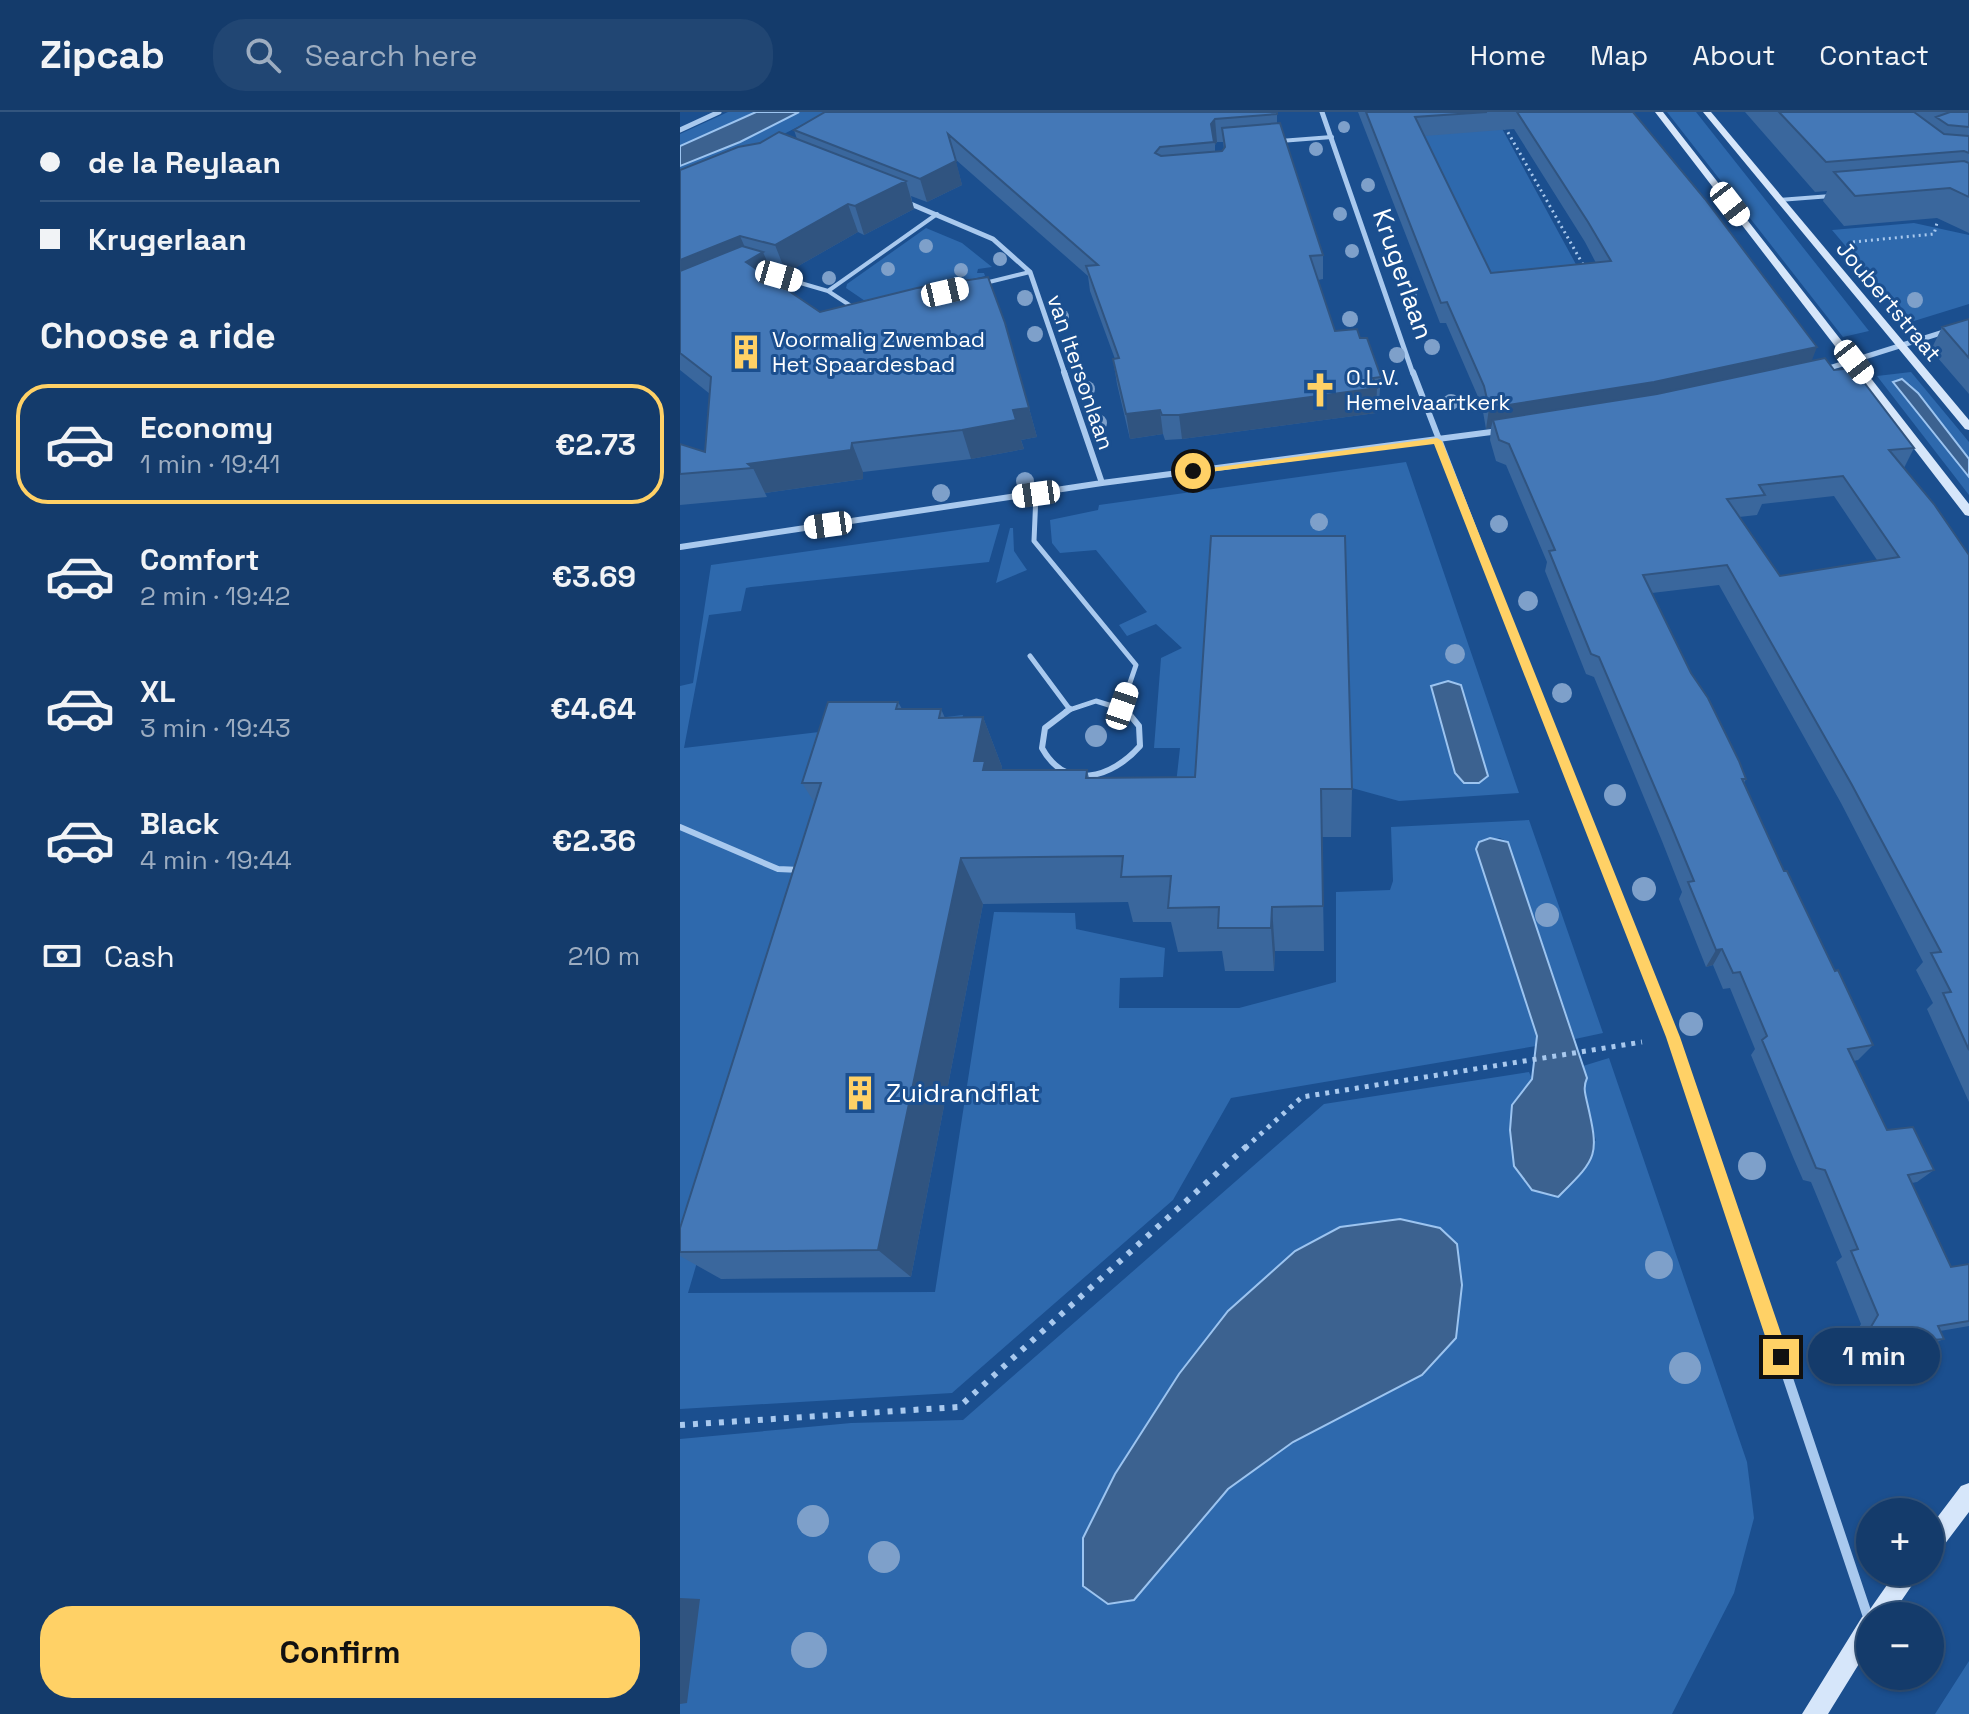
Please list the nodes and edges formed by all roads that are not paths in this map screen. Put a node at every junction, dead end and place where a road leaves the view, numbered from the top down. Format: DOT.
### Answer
graph roads {
  1 [pos="719,112"];
  2 [pos="1322,112"];
  3 [pos="1659,112"];
  4 [pos="1707,112"];
  5 [pos="680,130"];
  6 [pos="1332,137"];
  7 [pos="1275,142"];
  8 [pos="1839,195"];
  9 [pos="896,198"];
  10 [pos="1779,200"];
  11 [pos="937,214"];
  12 [pos="754,269"];
  13 [pos="1030,272"];
  14 [pos="984,283"];
  15 [pos="828,291"];
  16 [pos="860,312"];
  17 [pos="1956,328"];
  18 [pos="1902,345"];
  19 [pos="1854,362"];
  20 [pos="1808,374"];
  21 [pos="1969,427"];
  22 [pos="1512,428"];
  23 [pos="1437,441"];
  24 [pos="1102,483"];
  25 [pos="1036,494"];
  26 [pos="1969,512"];
  27 [pos="680,547"];
  28 [pos="1030,656"];
  29 [pos="1122,706"];
  30 [pos="1068,707"];
  31 [pos="680,827"];
  32 [pos="812,871"];
  33 [pos="1969,1494"];
  34 [pos="1944,1527"];
  35 [pos="1863,1602"];
  36 [pos="1856,1646"];
  37 [pos="1814,1714"];
  1 -- 5 [label="street"];
  2 -- 6 [label="street, Krugerlaan"];
  3 -- 19 [label="main road"];
  4 -- 10 [label="main road, Joubertstraat"];
  6 -- 7 [label="lane"];
  6 -- 23 [label="street, Krugerlaan"];
  8 -- 10 [label="lane"];
  9 -- 11 [label="street, van Itersonlaan"];
  10 -- 18 [label="main road, Joubertstraat"];
  11 -- 13 [label="street, van Itersonlaan"];
  11 -- 15 [label="lane"];
  12 -- 15 [label="lane"];
  13 -- 14 [label="lane, van Itersonlaan"];
  13 -- 24 [label="street, van Itersonlaan"];
  15 -- 16 [label="lane"];
  17 -- 18 [label="street"];
  18 -- 19 [label="street"];
  18 -- 21 [label="main road, Joubertstraat"];
  19 -- 20 [label="street"];
  19 -- 26 [label="main road"];
  22 -- 23 [label="street"];
  23 -- 24 [label="street"];
  23 -- 35 [label="street, Krugerlaan"];
  24 -- 25 [label="street"];
  25 -- 27 [label="street"];
  25 -- 29 [label="lane"];
  28 -- 30 [label="lane"];
  29 -- 30 [label="lane"];
  29 -- 30 [label="lane"];
  31 -- 32 [label="lane"];
  33 -- 34 [label="main road"];
  36 -- 37 [label="main road"];
}
